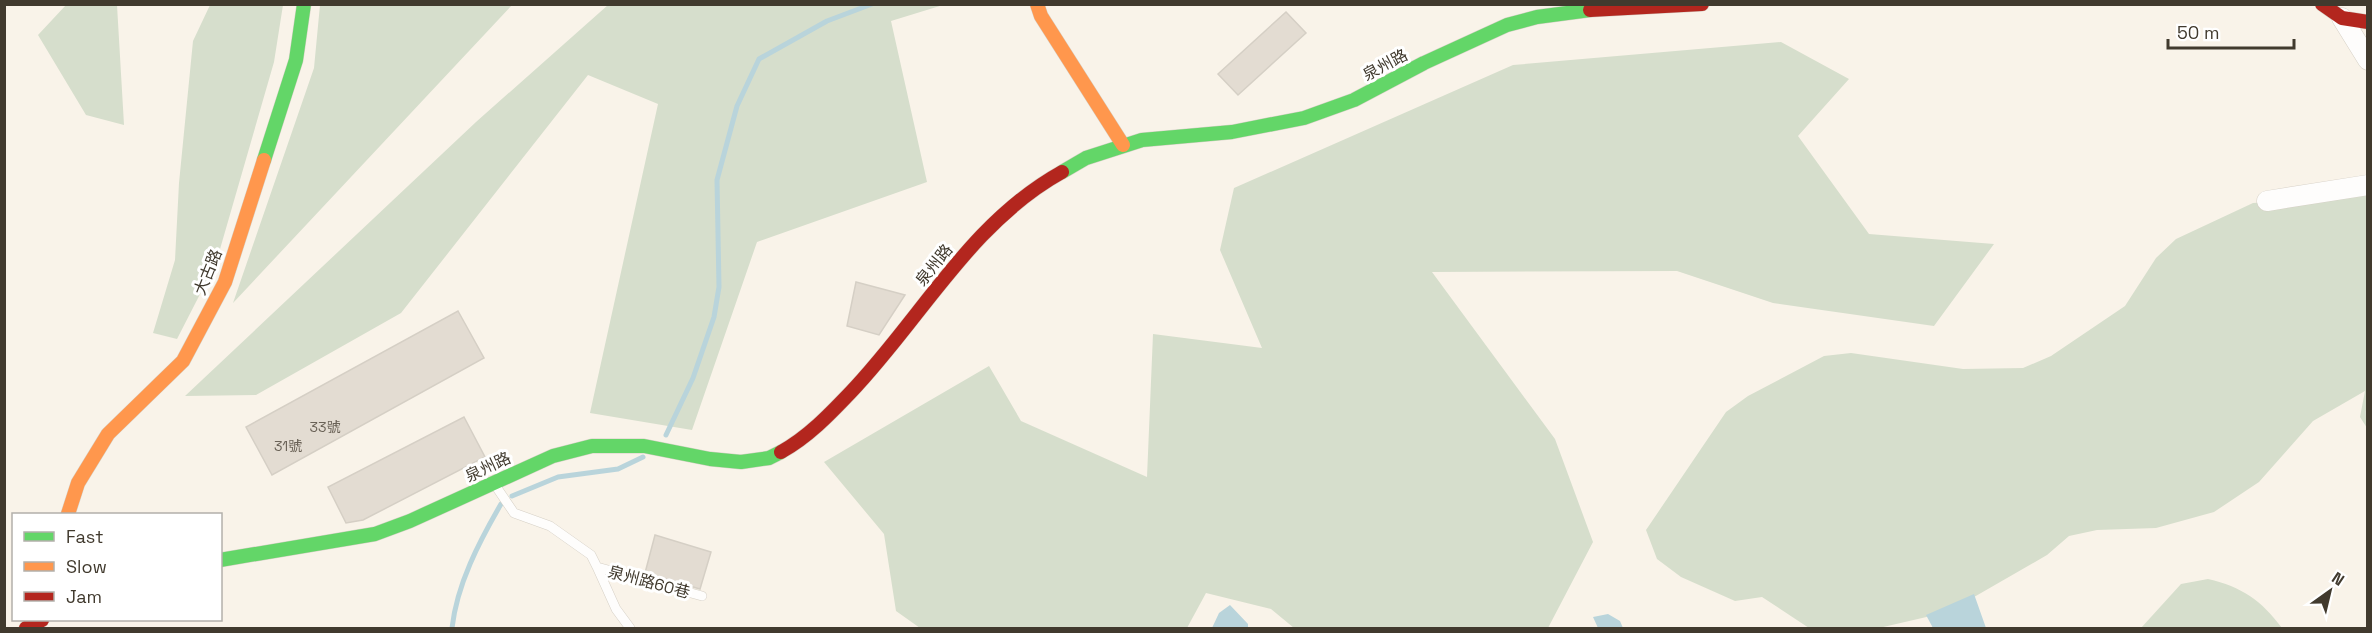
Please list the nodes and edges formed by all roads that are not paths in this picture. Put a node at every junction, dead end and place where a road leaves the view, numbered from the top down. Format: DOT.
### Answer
graph roads {
  1 [pos="304,4"];
  2 [pos="1036,4"];
  3 [pos="1702,4"];
  4 [pos="2322,4"];
  5 [pos="2342,18"];
  6 [pos="2367,22"];
  7 [pos="2367,60"];
  8 [pos="1123,145"];
  9 [pos="2367,184"];
  10 [pos="2267,201"];
  11 [pos="494,483"];
  12 [pos="68,513"];
  13 [pos="222,560"];
  14 [pos="597,567"];
  15 [pos="702,596"];
  16 [pos="40,621"];
  17 [pos="26,628"];
  18 [pos="630,628"];
  1 -- 12 [label="street, 大古路"];
  2 -- 8 [label="street"];
  3 -- 8 [label="street, 泉州路"];
  4 -- 5 [label="street"];
  5 -- 6 [label="street"];
  5 -- 7 [label="street"];
  8 -- 11 [label="street, 泉州路"];
  9 -- 10 [label="street"];
  11 -- 13 [label="street, 泉州路"];
  11 -- 14 [label="lane, 泉州路60巷"];
  14 -- 15 [label="lane, 泉州路60巷"];
  14 -- 18 [label="lane, 泉州路60巷"];
  16 -- 17 [label="street"];
}
